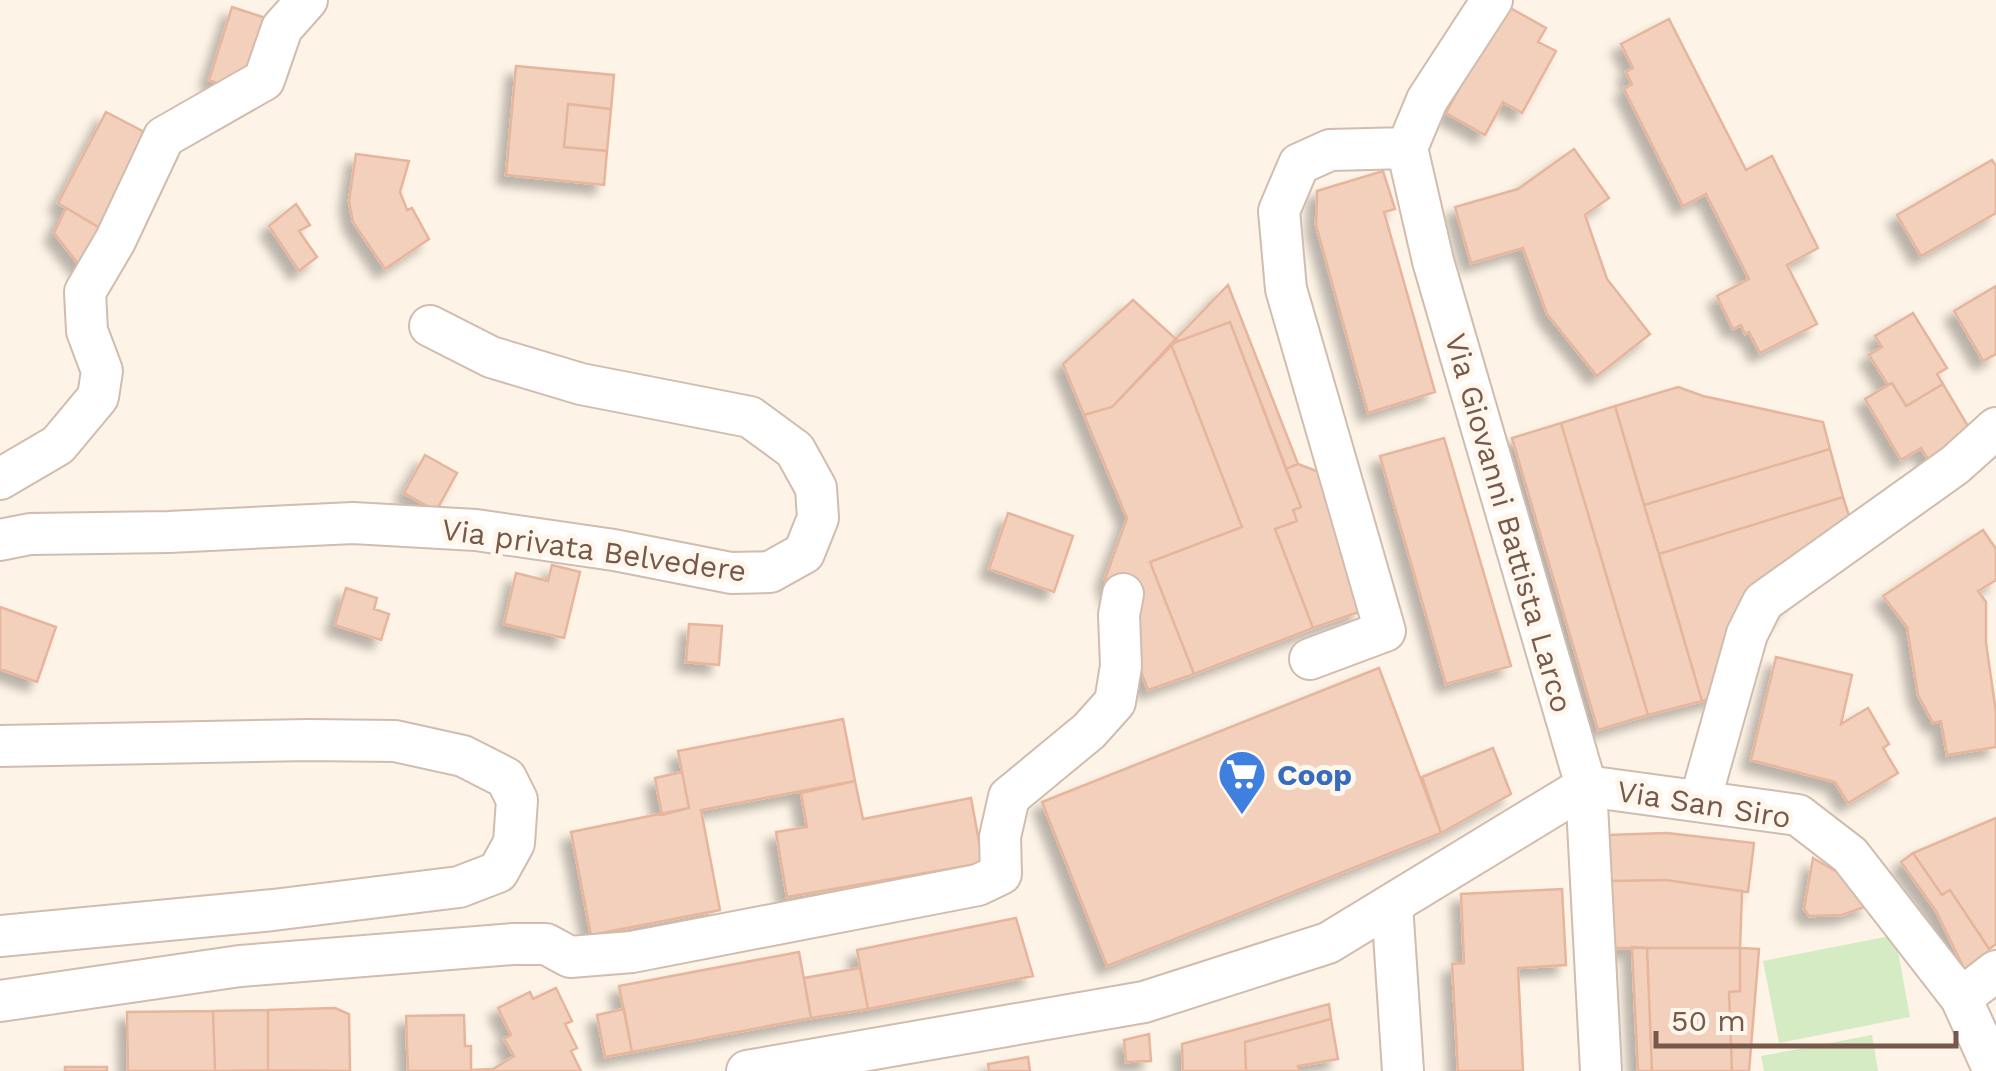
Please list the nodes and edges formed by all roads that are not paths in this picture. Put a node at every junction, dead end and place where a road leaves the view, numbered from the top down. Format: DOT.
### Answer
graph roads {
  1 [pos="306,0"];
  2 [pos="1492,0"];
  3 [pos="1407,148"];
  4 [pos="430,326"];
  5 [pos="1996,428"];
  6 [pos="0,479"];
  7 [pos="0,540"];
  8 [pos="1123,594"];
  9 [pos="1310,660"];
  10 [pos="0,746"];
  11 [pos="1586,786"];
  12 [pos="1700,801"];
  13 [pos="1392,904"];
  14 [pos="0,936"];
  15 [pos="1996,971"];
  16 [pos="1962,998"];
  17 [pos="0,1001"];
  18 [pos="747,1071"];
  19 [pos="1404,1071"];
  20 [pos="1601,1071"];
  21 [pos="1994,1071"];
  1 -- 6 [label="street"];
  2 -- 3 [label="street"];
  3 -- 9 [label="street"];
  3 -- 11 [label="street, Via Giovanni Battista Larco"];
  4 -- 7 [label="street, Via privata Belvedere"];
  5 -- 12 [label="street"];
  8 -- 17 [label="street"];
  10 -- 14 [label="street"];
  11 -- 12 [label="street, Via San Siro"];
  11 -- 13 [label="street"];
  11 -- 20 [label="street, Via Giovanni Battista Larco"];
  12 -- 16 [label="street, Via San Siro"];
  13 -- 18 [label="street"];
  13 -- 19 [label="street"];
  15 -- 16 [label="street"];
  16 -- 21 [label="street, Via San Siro"];
}
